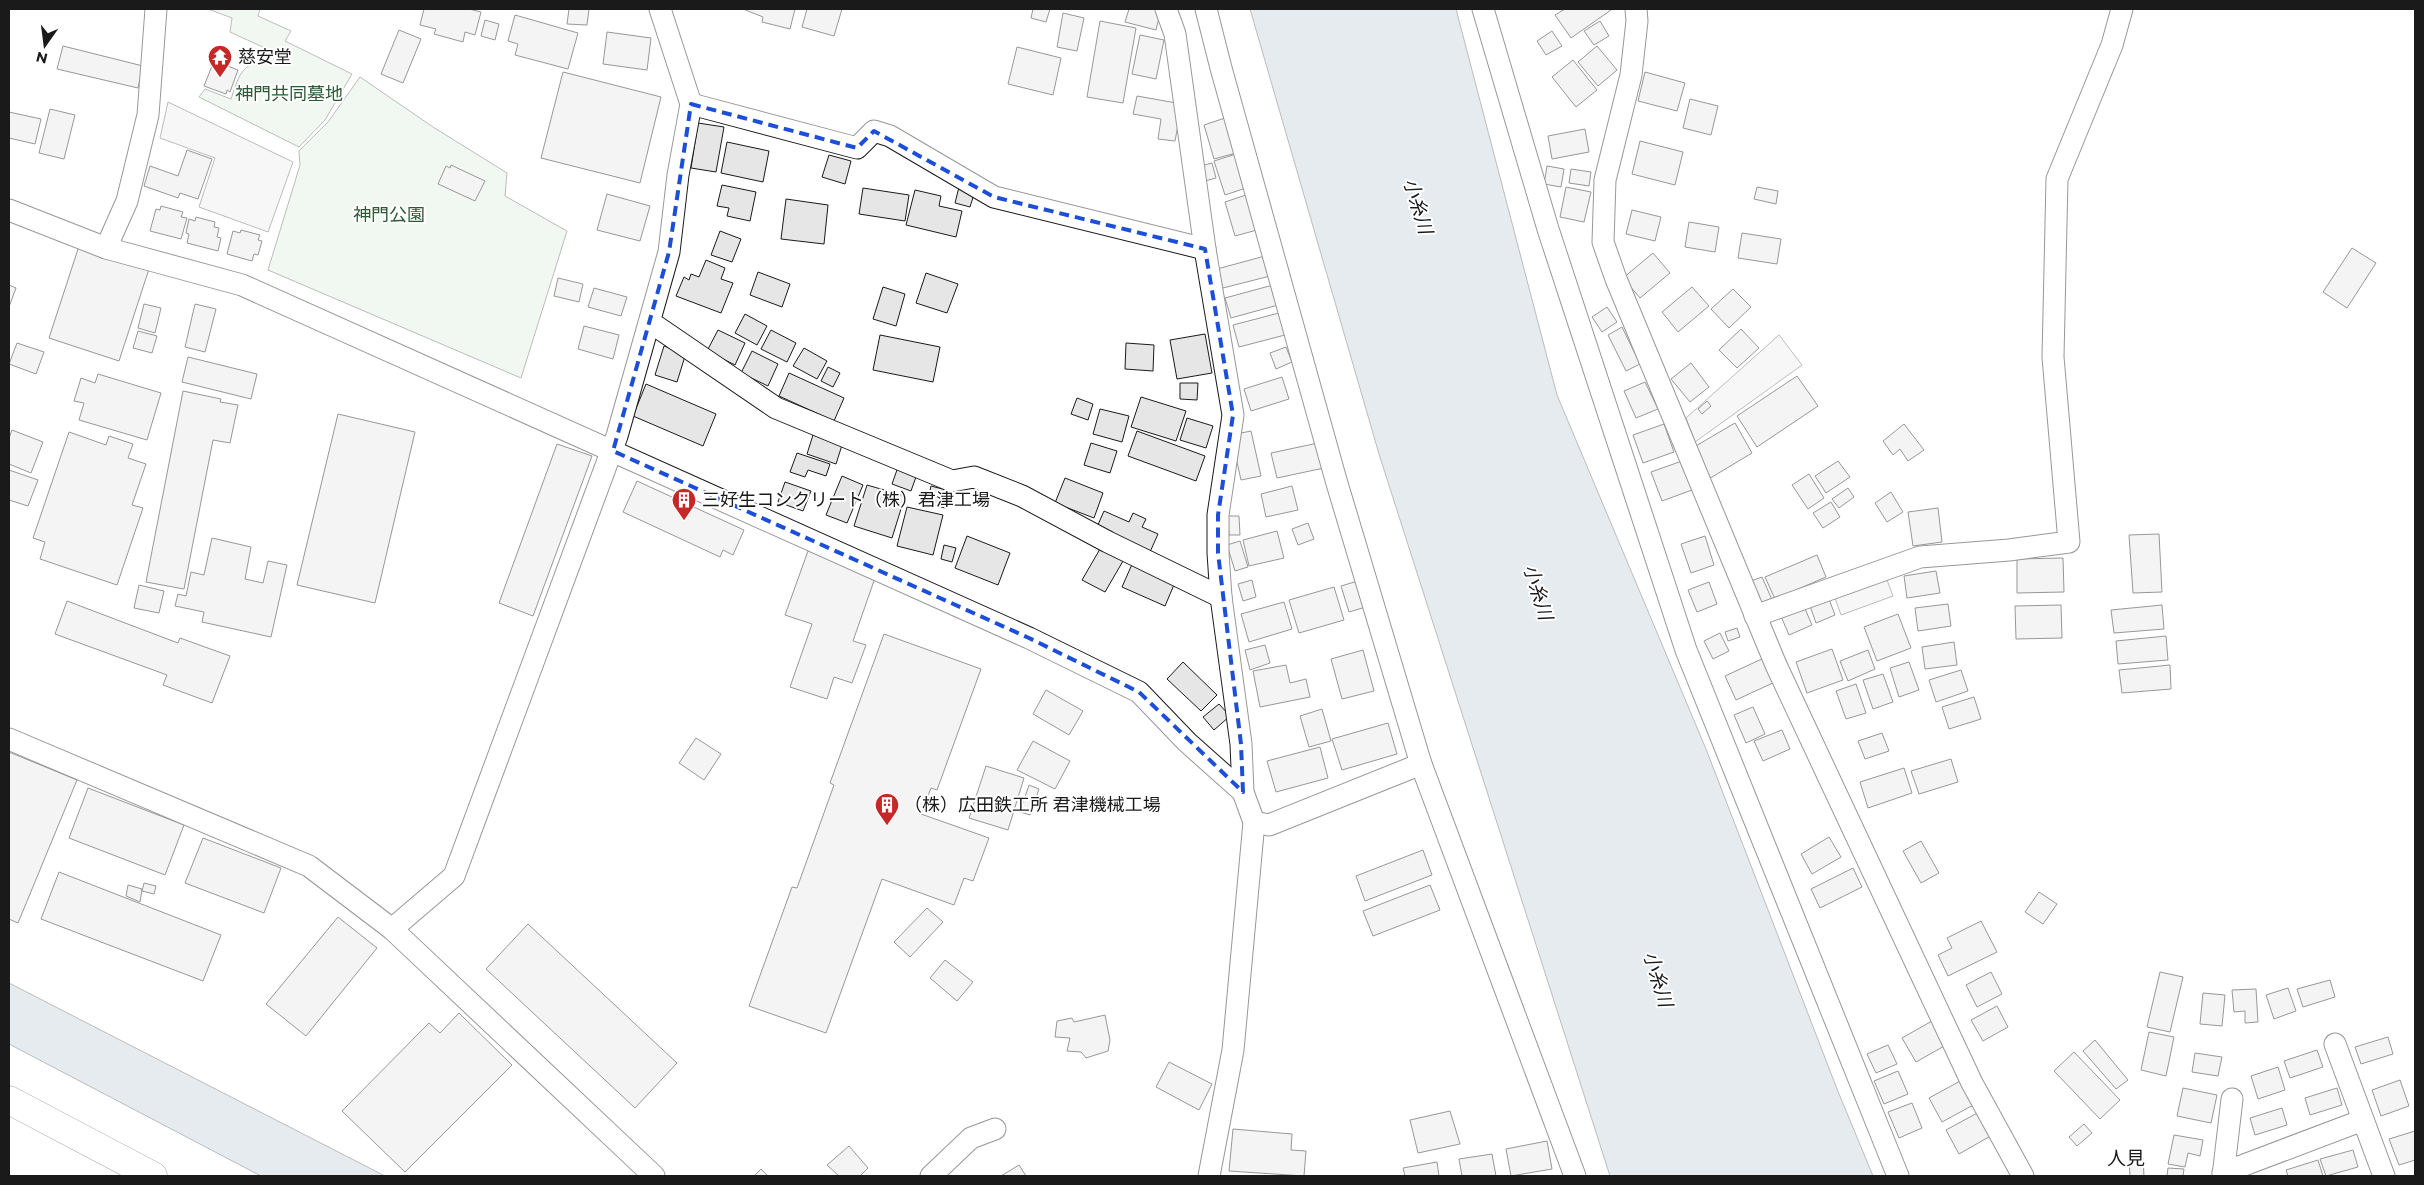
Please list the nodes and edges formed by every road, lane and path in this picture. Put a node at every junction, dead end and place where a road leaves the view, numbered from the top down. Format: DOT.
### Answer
graph roads {
  1 [pos="156,9"];
  2 [pos="660,9"];
  3 [pos="1166,9"];
  4 [pos="1206,9"];
  5 [pos="1483,9"];
  6 [pos="1636,9"];
  7 [pos="2122,9"];
  8 [pos="691,104"];
  9 [pos="9,210"];
  10 [pos="106,248"];
  11 [pos="1205,249"];
  12 [pos="650,322"];
  13 [pos="613,451"];
  14 [pos="1221,597"];
  15 [pos="1755,616"];
  16 [pos="9,739"];
  17 [pos="1421,764"];
  18 [pos="1242,792"];
  19 [pos="1254,822"];
  20 [pos="392,929"];
  21 [pos="2335,1044"];
  22 [pos="2232,1099"];
  23 [pos="9,1100"];
  24 [pos="2363,1120"];
  25 [pos="995,1129"];
  26 [pos="2223,1174"];
  27 [pos="153,1176"];
  28 [pos="654,1176"];
  29 [pos="931,1176"];
  30 [pos="1209,1176"];
  31 [pos="1575,1176"];
  32 [pos="1898,1176"];
  33 [pos="2024,1176"];
  34 [pos="2384,1176"];
  1 -- 10 [label="street"];
  2 -- 8 [label="street"];
  3 -- 11 [label="street"];
  4 -- 17 [label="street"];
  5 -- 32 [label="street"];
  6 -- 15 [label="street"];
  7 -- 15 [label="street"];
  8 -- 11 [label="street"];
  8 -- 12 [label="street"];
  9 -- 10 [label="street"];
  10 -- 13 [label="street"];
  11 -- 14 [label="street"];
  12 -- 13 [label="street"];
  12 -- 14 [label="street"];
  13 -- 18 [label="street"];
  13 -- 20 [label="street"];
  14 -- 18 [label="street"];
  15 -- 33 [label="street"];
  16 -- 20 [label="street"];
  17 -- 19 [label="street"];
  17 -- 31 [label="street"];
  18 -- 19 [label="street"];
  19 -- 30 [label="street"];
  20 -- 28 [label="street"];
  21 -- 24 [label="street"];
  22 -- 26 [label="street"];
  23 -- 27 [label="main road"];
  24 -- 26 [label="street"];
  24 -- 34 [label="street"];
  25 -- 29 [label="street"];
}
